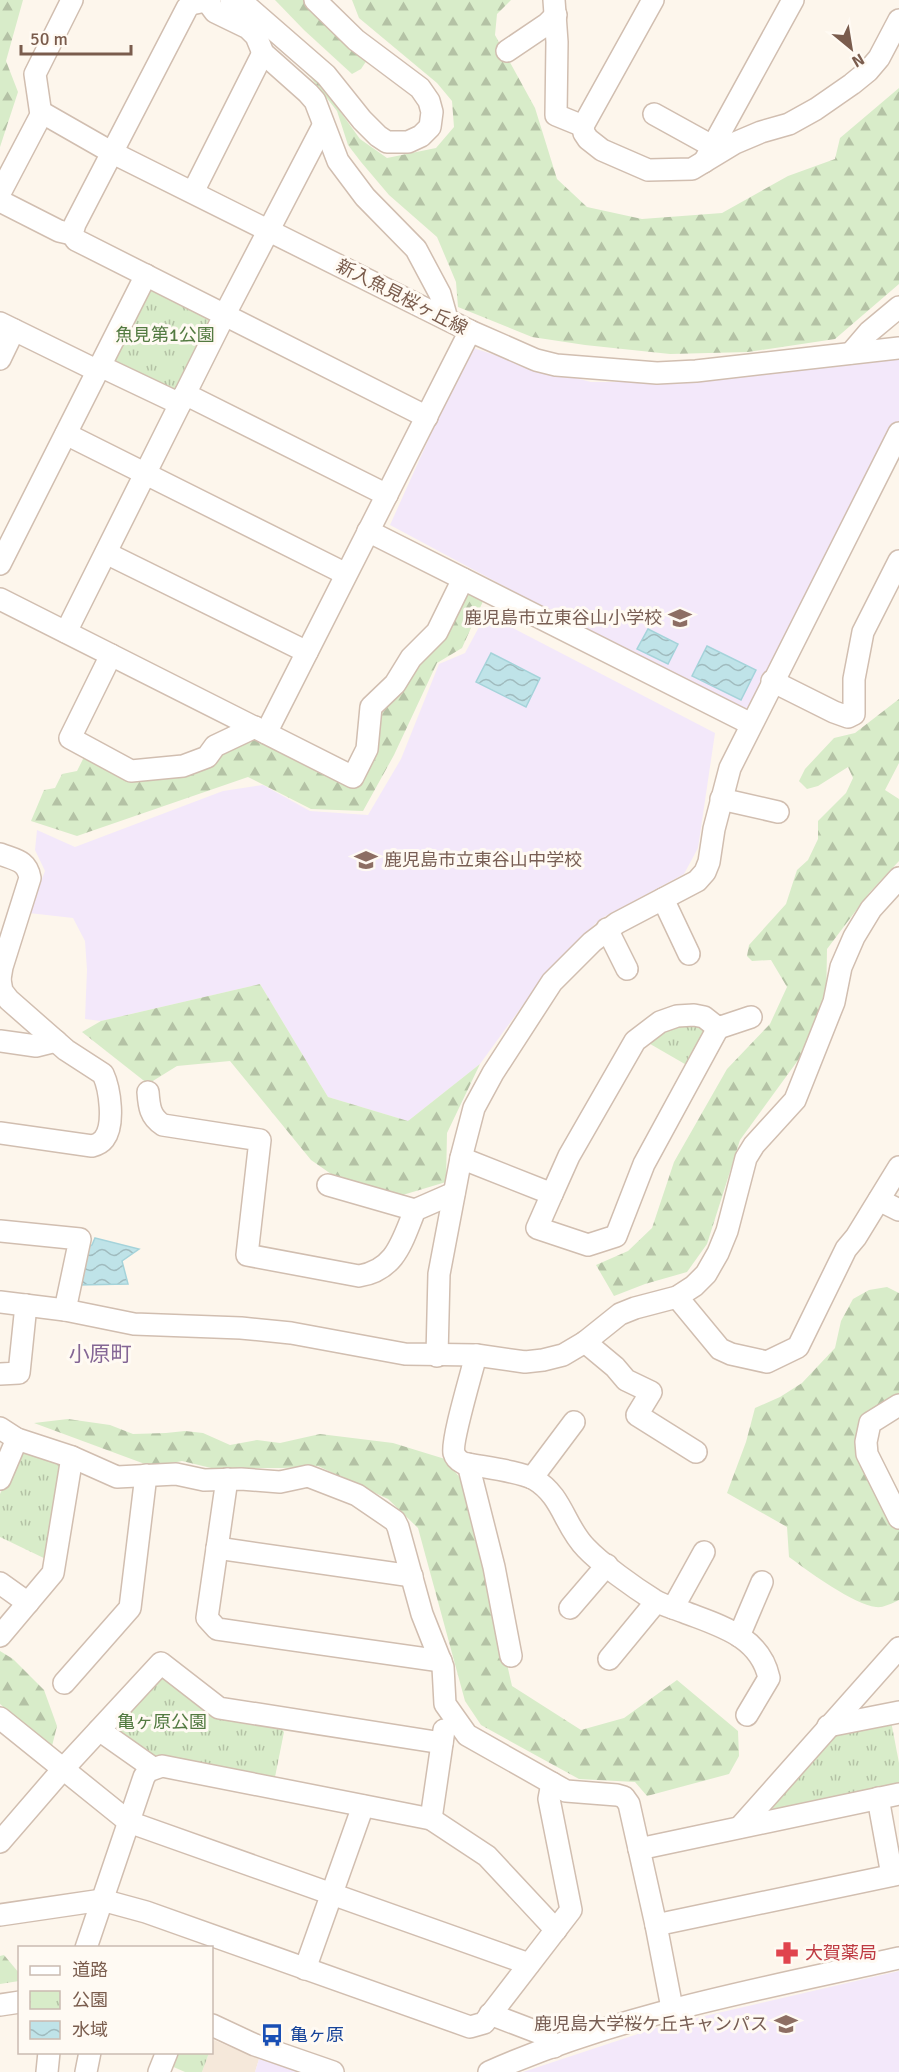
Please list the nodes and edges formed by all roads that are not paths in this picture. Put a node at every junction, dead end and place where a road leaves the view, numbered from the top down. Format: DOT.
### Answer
graph roads {
  1 [pos="72,0"];
  2 [pos="231,0"];
  3 [pos="315,0"];
  4 [pos="653,0"];
  5 [pos="195,2"];
  6 [pos="787,2"];
  7 [pos="555,7"];
  8 [pos="899,21"];
  9 [pos="507,51"];
  10 [pos="263,53"];
  11 [pos="40,112"];
  12 [pos="654,114"];
  13 [pos="323,126"];
  14 [pos="583,126"];
  15 [pos="111,152"];
  16 [pos="708,155"];
  17 [pos="193,192"];
  18 [pos="0,194"];
  19 [pos="0,201"];
  20 [pos="270,231"];
  21 [pos="72,234"];
  22 [pos="146,275"];
  23 [pos="899,307"];
  24 [pos="225,314"];
  25 [pos="447,319"];
  26 [pos="7,327"];
  27 [pos="470,331"];
  28 [pos="899,348"];
  29 [pos="850,353"];
  30 [pos="0,359"];
  31 [pos="99,369"];
  32 [pos="183,399"];
  33 [pos="427,417"];
  34 [pos="899,433"];
  35 [pos="66,434"];
  36 [pos="146,474"];
  37 [pos="387,495"];
  38 [pos="368,531"];
  39 [pos="106,552"];
  40 [pos="899,561"];
  41 [pos="0,562"];
  42 [pos="346,574"];
  43 [pos="463,579"];
  44 [pos="0,599"];
  45 [pos="66,632"];
  46 [pos="307,652"];
  47 [pos="111,655"];
  48 [pos="772,681"];
  49 [pos="752,724"];
  50 [pos="260,730"];
  51 [pos="721,799"];
  52 [pos="778,812"];
  53 [pos="0,854"];
  54 [pos="899,878"];
  55 [pos="663,899"];
  56 [pos="607,930"];
  57 [pos="689,954"];
  58 [pos="627,969"];
  59 [pos="1,971"];
  60 [pos="751,1017"];
  61 [pos="718,1028"];
  62 [pos="0,1041"];
  63 [pos="56,1041"];
  64 [pos="148,1092"];
  65 [pos="0,1133"];
  66 [pos="461,1158"];
  67 [pos="899,1167"];
  68 [pos="328,1185"];
  69 [pos="453,1193"];
  70 [pos="552,1194"];
  71 [pos="879,1200"];
  72 [pos="415,1210"];
  73 [pos="899,1210"];
  74 [pos="0,1231"];
  75 [pos="676,1297"];
  76 [pos="0,1302"];
  77 [pos="26,1305"];
  78 [pos="65,1310"];
  79 [pos="585,1342"];
  80 [pos="477,1355"];
  81 [pos="437,1356"];
  82 [pos="0,1374"];
  83 [pos="899,1405"];
  84 [pos="574,1422"];
  85 [pos="9,1433"];
  86 [pos="696,1452"];
  87 [pos="72,1457"];
  88 [pos="468,1464"];
  89 [pos="146,1475"];
  90 [pos="532,1478"];
  91 [pos="0,1479"];
  92 [pos="227,1479"];
  93 [pos="899,1518"];
  94 [pos="217,1548"];
  95 [pos="704,1552"];
  96 [pos="608,1565"];
  97 [pos="412,1576"];
  98 [pos="762,1582"];
  99 [pos="0,1583"];
  100 [pos="28,1603"];
  101 [pos="664,1605"];
  102 [pos="570,1608"];
  103 [pos="0,1636"];
  104 [pos="739,1636"];
  105 [pos="899,1647"];
  106 [pos="511,1656"];
  107 [pos="609,1659"];
  108 [pos="441,1661"];
  109 [pos="64,1683"];
  110 [pos="899,1712"];
  111 [pos="747,1715"];
  112 [pos="454,1716"];
  113 [pos="0,1718"];
  114 [pos="828,1726"];
  115 [pos="99,1730"];
  116 [pos="442,1743"];
  117 [pos="153,1768"];
  118 [pos="63,1769"];
  119 [pos="552,1783"];
  120 [pos="899,1794"];
  121 [pos="878,1798"];
  122 [pos="363,1806"];
  123 [pos="431,1819"];
  124 [pos="129,1822"];
  125 [pos="740,1827"];
  126 [pos="0,1841"];
  127 [pos="639,1849"];
  128 [pos="896,1875"];
  129 [pos="331,1894"];
  130 [pos="102,1900"];
  131 [pos="0,1915"];
  132 [pos="656,1925"];
  133 [pos="556,1930"];
  134 [pos="86,1946"];
  135 [pos="899,1958"];
  136 [pos="529,1964"];
  137 [pos="305,1969"];
  138 [pos="18,2002"];
  139 [pos="0,2005"];
  140 [pos="672,2008"];
  141 [pos="490,2014"];
  142 [pos="213,2025"];
  143 [pos="554,2047"];
  144 [pos="49,2054"];
  145 [pos="90,2054"];
  146 [pos="166,2054"];
  147 [pos="47,2072"];
  148 [pos="86,2072"];
  149 [pos="159,2072"];
  150 [pos="333,2072"];
  151 [pos="489,2072"];
  1 -- 11 [label="street"];
  2 -- 3 [label="street"];
  4 -- 14 [label="street"];
  5 -- 10 [label="street"];
  5 -- 15 [label="street"];
  6 -- 16 [label="street"];
  7 -- 9 [label="street"];
  7 -- 14 [label="street"];
  8 -- 16 [label="street"];
  10 -- 13 [label="street"];
  10 -- 17 [label="street"];
  11 -- 15 [label="street, 新入魚見桜ヶ丘線"];
  11 -- 18 [label="street"];
  12 -- 16 [label="street"];
  13 -- 20 [label="street"];
  13 -- 25 [label="street"];
  14 -- 16 [label="street"];
  15 -- 17 [label="street, 新入魚見桜ヶ丘線"];
  15 -- 21 [label="street"];
  17 -- 20 [label="street, 新入魚見桜ヶ丘線"];
  19 -- 21 [label="street"];
  20 -- 24 [label="street"];
  20 -- 25 [label="street, 新入魚見桜ヶ丘線"];
  21 -- 22 [label="street"];
  22 -- 24 [label="street"];
  22 -- 31 [label="street"];
  23 -- 29 [label="street"];
  24 -- 32 [label="street"];
  24 -- 33 [label="street"];
  25 -- 27 [label="street, 新入魚見桜ヶ丘線"];
  26 -- 30 [label="street"];
  26 -- 31 [label="street"];
  27 -- 29 [label="street, 新入魚見桜ヶ丘線"];
  27 -- 33 [label="street"];
  28 -- 29 [label="street, 新入魚見桜ヶ丘線"];
  31 -- 32 [label="street"];
  31 -- 35 [label="street"];
  32 -- 36 [label="street"];
  32 -- 37 [label="street"];
  33 -- 37 [label="street"];
  34 -- 48 [label="street"];
  35 -- 36 [label="street"];
  35 -- 41 [label="street"];
  36 -- 39 [label="street"];
  36 -- 42 [label="street"];
  37 -- 38 [label="street"];
  38 -- 42 [label="street"];
  38 -- 43 [label="street"];
  39 -- 45 [label="street"];
  39 -- 46 [label="street"];
  40 -- 48 [label="street"];
  42 -- 46 [label="street"];
  43 -- 49 [label="street"];
  43 -- 50 [label="street"];
  44 -- 45 [label="street"];
  45 -- 47 [label="street"];
  46 -- 50 [label="street"];
  47 -- 50 [label="street"];
  47 -- 50 [label="street"];
  48 -- 49 [label="street"];
  49 -- 51 [label="street"];
  51 -- 52 [label="street"];
  51 -- 55 [label="street"];
  53 -- 59 [label="street"];
  54 -- 75 [label="street"];
  55 -- 56 [label="street"];
  55 -- 57 [label="street"];
  56 -- 58 [label="street"];
  56 -- 66 [label="street"];
  59 -- 63 [label="street"];
  60 -- 61 [label="street"];
  61 -- 70 [label="street"];
  61 -- 70 [label="street"];
  62 -- 63 [label="street"];
  63 -- 65 [label="street"];
  64 -- 72 [label="street"];
  66 -- 69 [label="street"];
  66 -- 70 [label="street"];
  67 -- 71 [label="street"];
  68 -- 72 [label="street"];
  69 -- 72 [label="street"];
  69 -- 81 [label="street"];
  71 -- 73 [label="street"];
  71 -- 75 [label="street"];
  74 -- 78 [label="street"];
  75 -- 79 [label="street"];
  76 -- 77 [label="street"];
  77 -- 78 [label="street"];
  77 -- 82 [label="street"];
  78 -- 81 [label="street"];
  79 -- 80 [label="street"];
  79 -- 86 [label="street"];
  80 -- 81 [label="street"];
  80 -- 88 [label="street"];
  83 -- 93 [label="street"];
  84 -- 90 [label="street"];
  85 -- 87 [label="street"];
  85 -- 91 [label="street"];
  87 -- 89 [label="street"];
  87 -- 100 [label="street"];
  88 -- 90 [label="street"];
  88 -- 106 [label="street"];
  89 -- 92 [label="street"];
  89 -- 109 [label="street"];
  90 -- 96 [label="street"];
  92 -- 94 [label="street"];
  92 -- 97 [label="street"];
  94 -- 97 [label="street"];
  94 -- 108 [label="street"];
  95 -- 101 [label="street"];
  96 -- 101 [label="street"];
  96 -- 102 [label="street"];
  97 -- 108 [label="street"];
  98 -- 104 [label="street"];
  99 -- 100 [label="street"];
  100 -- 103 [label="street"];
  101 -- 104 [label="street"];
  101 -- 107 [label="street"];
  104 -- 111 [label="street"];
  105 -- 114 [label="street"];
  108 -- 112 [label="street"];
  110 -- 114 [label="street"];
  112 -- 116 [label="street"];
  112 -- 119 [label="street"];
  113 -- 118 [label="street"];
  114 -- 125 [label="street"];
  115 -- 116 [label="street"];
  115 -- 117 [label="street"];
  115 -- 118 [label="street"];
  116 -- 123 [label="street"];
  117 -- 122 [label="street"];
  117 -- 124 [label="street"];
  118 -- 124 [label="street"];
  118 -- 126 [label="street"];
  119 -- 127 [label="street"];
  119 -- 133 [label="street"];
  120 -- 121 [label="street"];
  121 -- 125 [label="street"];
  121 -- 128 [label="street"];
  122 -- 123 [label="street"];
  122 -- 129 [label="street"];
  123 -- 133 [label="street"];
  124 -- 129 [label="street"];
  124 -- 130 [label="street"];
  125 -- 127 [label="street"];
  127 -- 132 [label="street"];
  128 -- 132 [label="street"];
  129 -- 136 [label="street"];
  129 -- 137 [label="street"];
  130 -- 131 [label="street"];
  130 -- 134 [label="street"];
  130 -- 137 [label="street"];
  132 -- 140 [label="street"];
  133 -- 136 [label="street"];
  135 -- 140 [label="street"];
  136 -- 141 [label="street"];
  137 -- 141 [label="street"];
  138 -- 139 [label="street"];
  140 -- 143 [label="street"];
  141 -- 143 [label="street"];
  142 -- 150 [label="street"];
  143 -- 151 [label="street"];
  144 -- 147 [label="street"];
  145 -- 148 [label="street"];
  146 -- 149 [label="street"];
}
